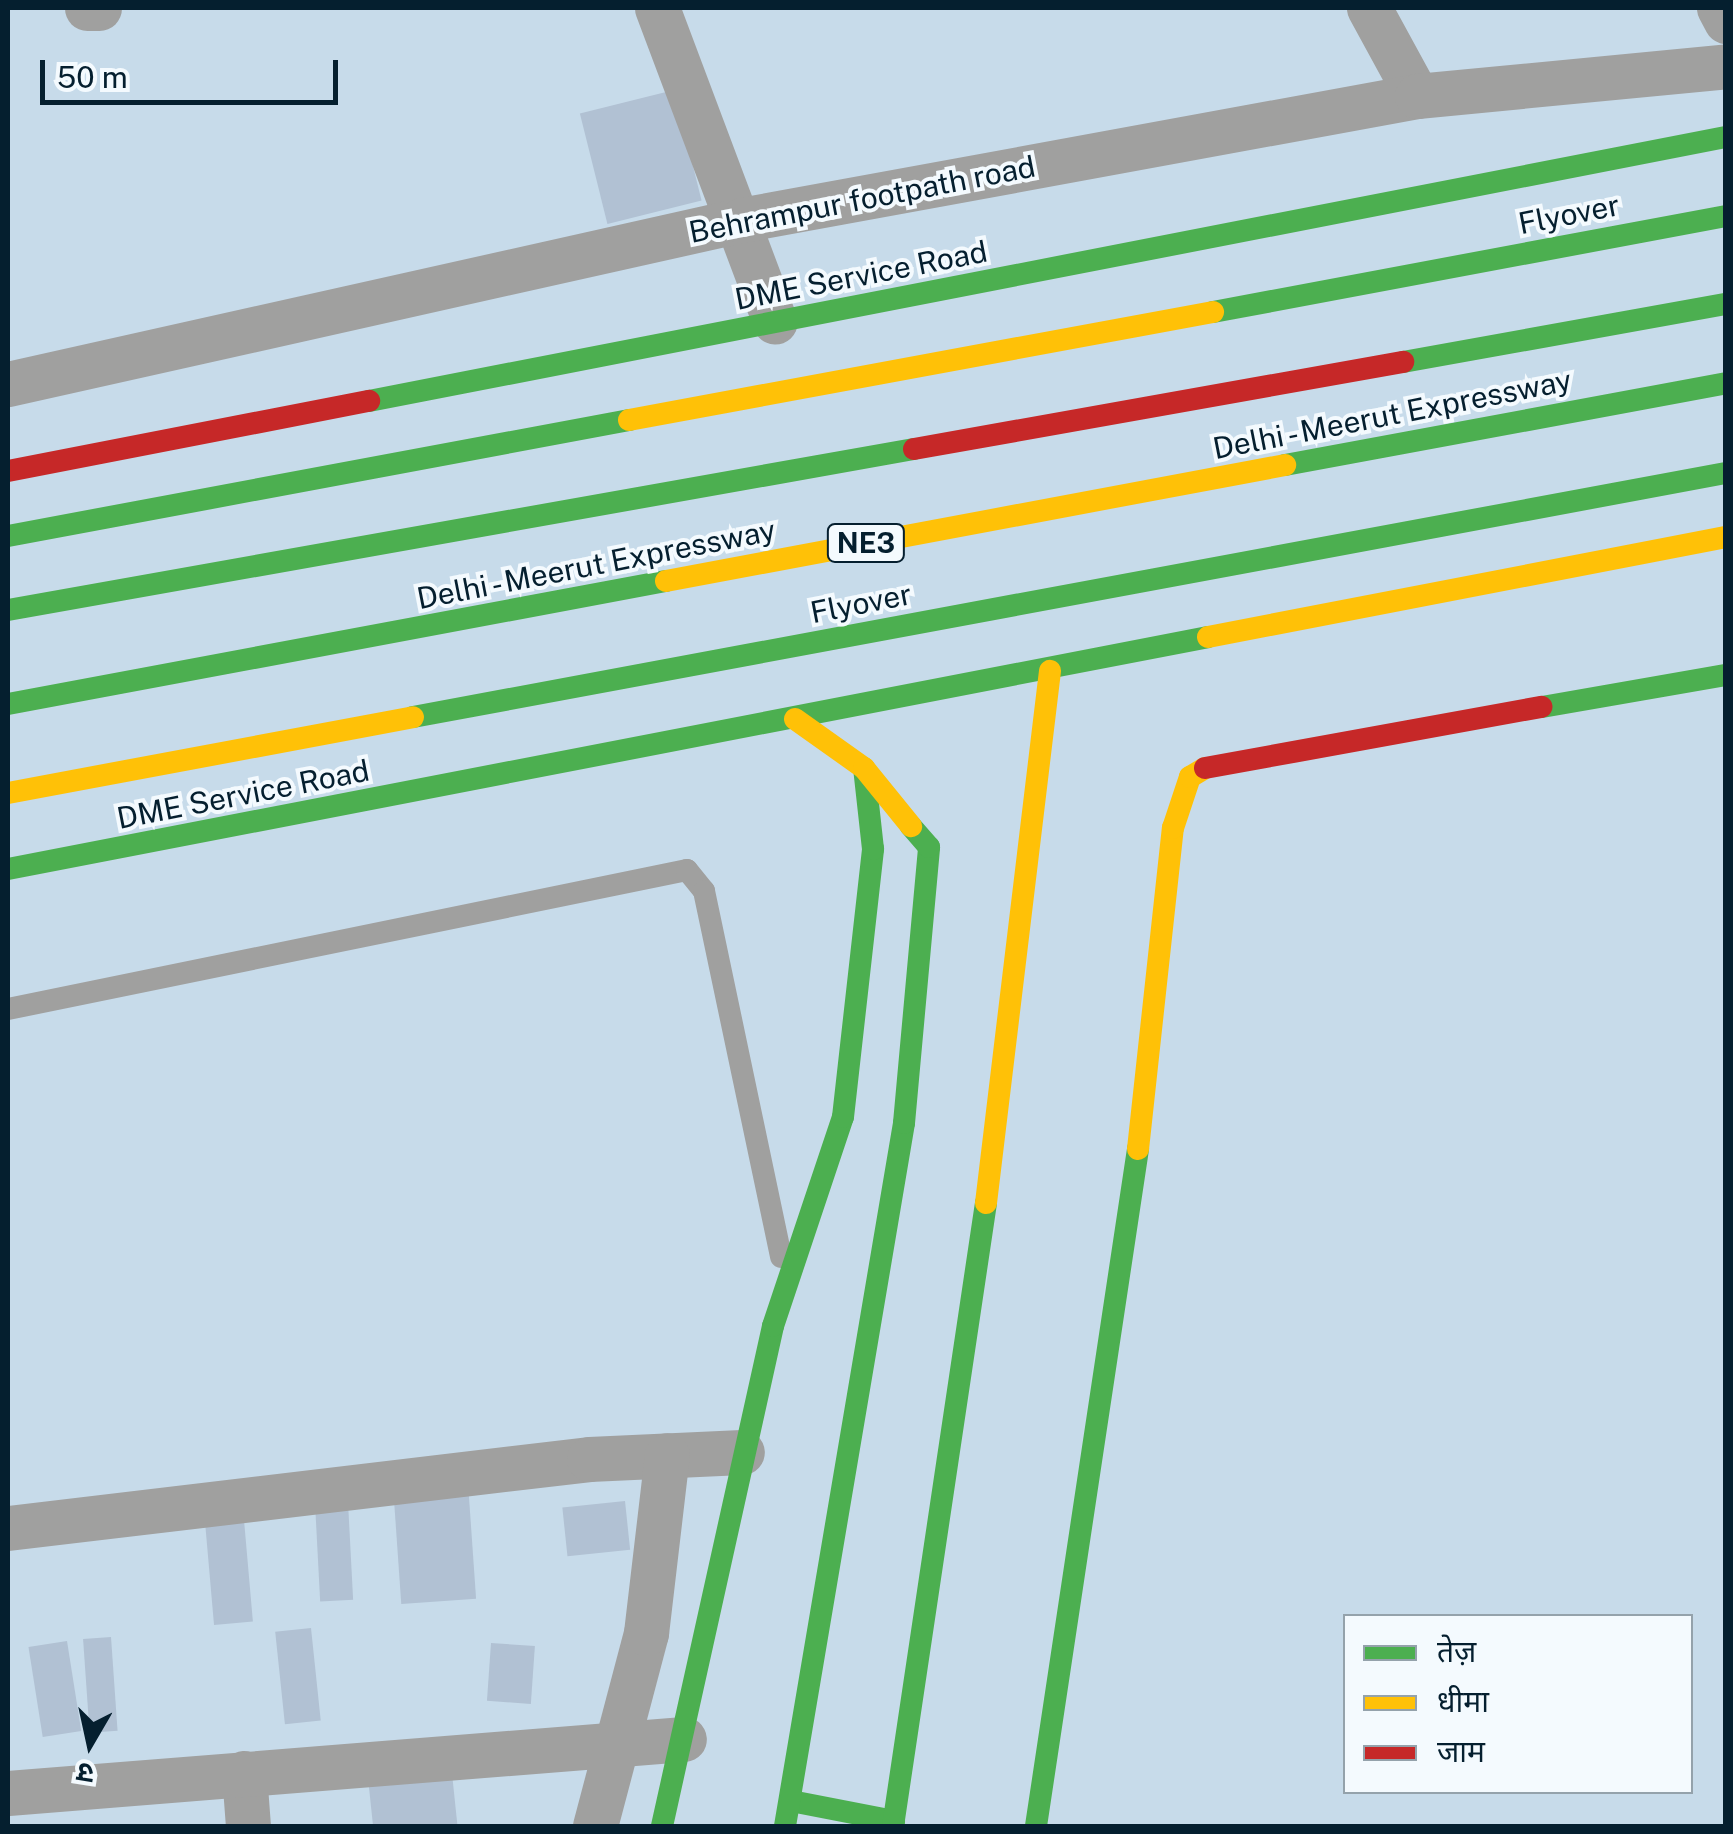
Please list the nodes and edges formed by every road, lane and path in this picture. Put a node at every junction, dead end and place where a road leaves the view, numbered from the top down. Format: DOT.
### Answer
graph roads {
  1 [pos="86,8"];
  2 [pos="99,8"];
  3 [pos="656,8"];
  4 [pos="1369,8"];
  5 [pos="1719,8"];
  6 [pos="1726,21"];
  7 [pos="1726,66"];
  8 [pos="1417,96"];
  9 [pos="1726,138"];
  10 [pos="1726,216"];
  11 [pos="741,220"];
  12 [pos="1726,304"];
  13 [pos="775,322"];
  14 [pos="1726,383"];
  15 [pos="8,384"];
  16 [pos="8,471"];
  17 [pos="1726,473"];
  18 [pos="8,536"];
  19 [pos="1726,538"];
  20 [pos="8,610"];
  21 [pos="1050,671"];
  22 [pos="1726,676"];
  23 [pos="8,704"];
  24 [pos="795,718"];
  25 [pos="864,768"];
  26 [pos="8,793"];
  27 [pos="8,869"];
  28 [pos="8,1010"];
  29 [pos="788,1290"];
  30 [pos="742,1452"];
  31 [pos="667,1455"];
  32 [pos="8,1528"];
  33 [pos="619,1739"];
  34 [pos="684,1739"];
  35 [pos="244,1773"];
  36 [pos="8,1794"];
  37 [pos="791,1801"];
  38 [pos="894,1824"];
  39 [pos="248,1826"];
  40 [pos="595,1826"];
  41 [pos="662,1826"];
  42 [pos="785,1826"];
  43 [pos="1036,1826"];
  1 -- 2 [label="street"];
  3 -- 11 [label="street"];
  4 -- 8 [label="street"];
  5 -- 6 [label="street"];
  7 -- 8 [label="street, Behrampur footpath road"];
  8 -- 11 [label="street, Behrampur footpath road"];
  9 -- 13 [label="main road, DME Service Road"];
  10 -- 18 [label="main road, Flyover"];
  11 -- 13 [label="street"];
  11 -- 15 [label="street, Behrampur footpath road"];
  12 -- 20 [label="main road, Delhi - Meerut Expressway"];
  13 -- 16 [label="main road, DME Service Road"];
  14 -- 23 [label="main road, Delhi - Meerut Expressway / NE3"];
  17 -- 26 [label="main road, Flyover"];
  19 -- 21 [label="main road, DME Service Road"];
  21 -- 24 [label="main road, DME Service Road"];
  21 -- 38 [label="main road"];
  22 -- 43 [label="main road"];
  24 -- 25 [label="main road"];
  24 -- 27 [label="main road, DME Service Road"];
  25 -- 29 [label="main road"];
  25 -- 37 [label="main road"];
  28 -- 29 [label="lane"];
  29 -- 30 [label="main road"];
  30 -- 31 [label="street"];
  30 -- 34 [label="main road"];
  31 -- 32 [label="street"];
  31 -- 33 [label="street"];
  33 -- 34 [label="street"];
  33 -- 35 [label="street"];
  33 -- 40 [label="street"];
  34 -- 41 [label="main road"];
  35 -- 36 [label="street"];
  35 -- 39 [label="street"];
  37 -- 38 [label="main road"];
  37 -- 42 [label="main road"];
}
